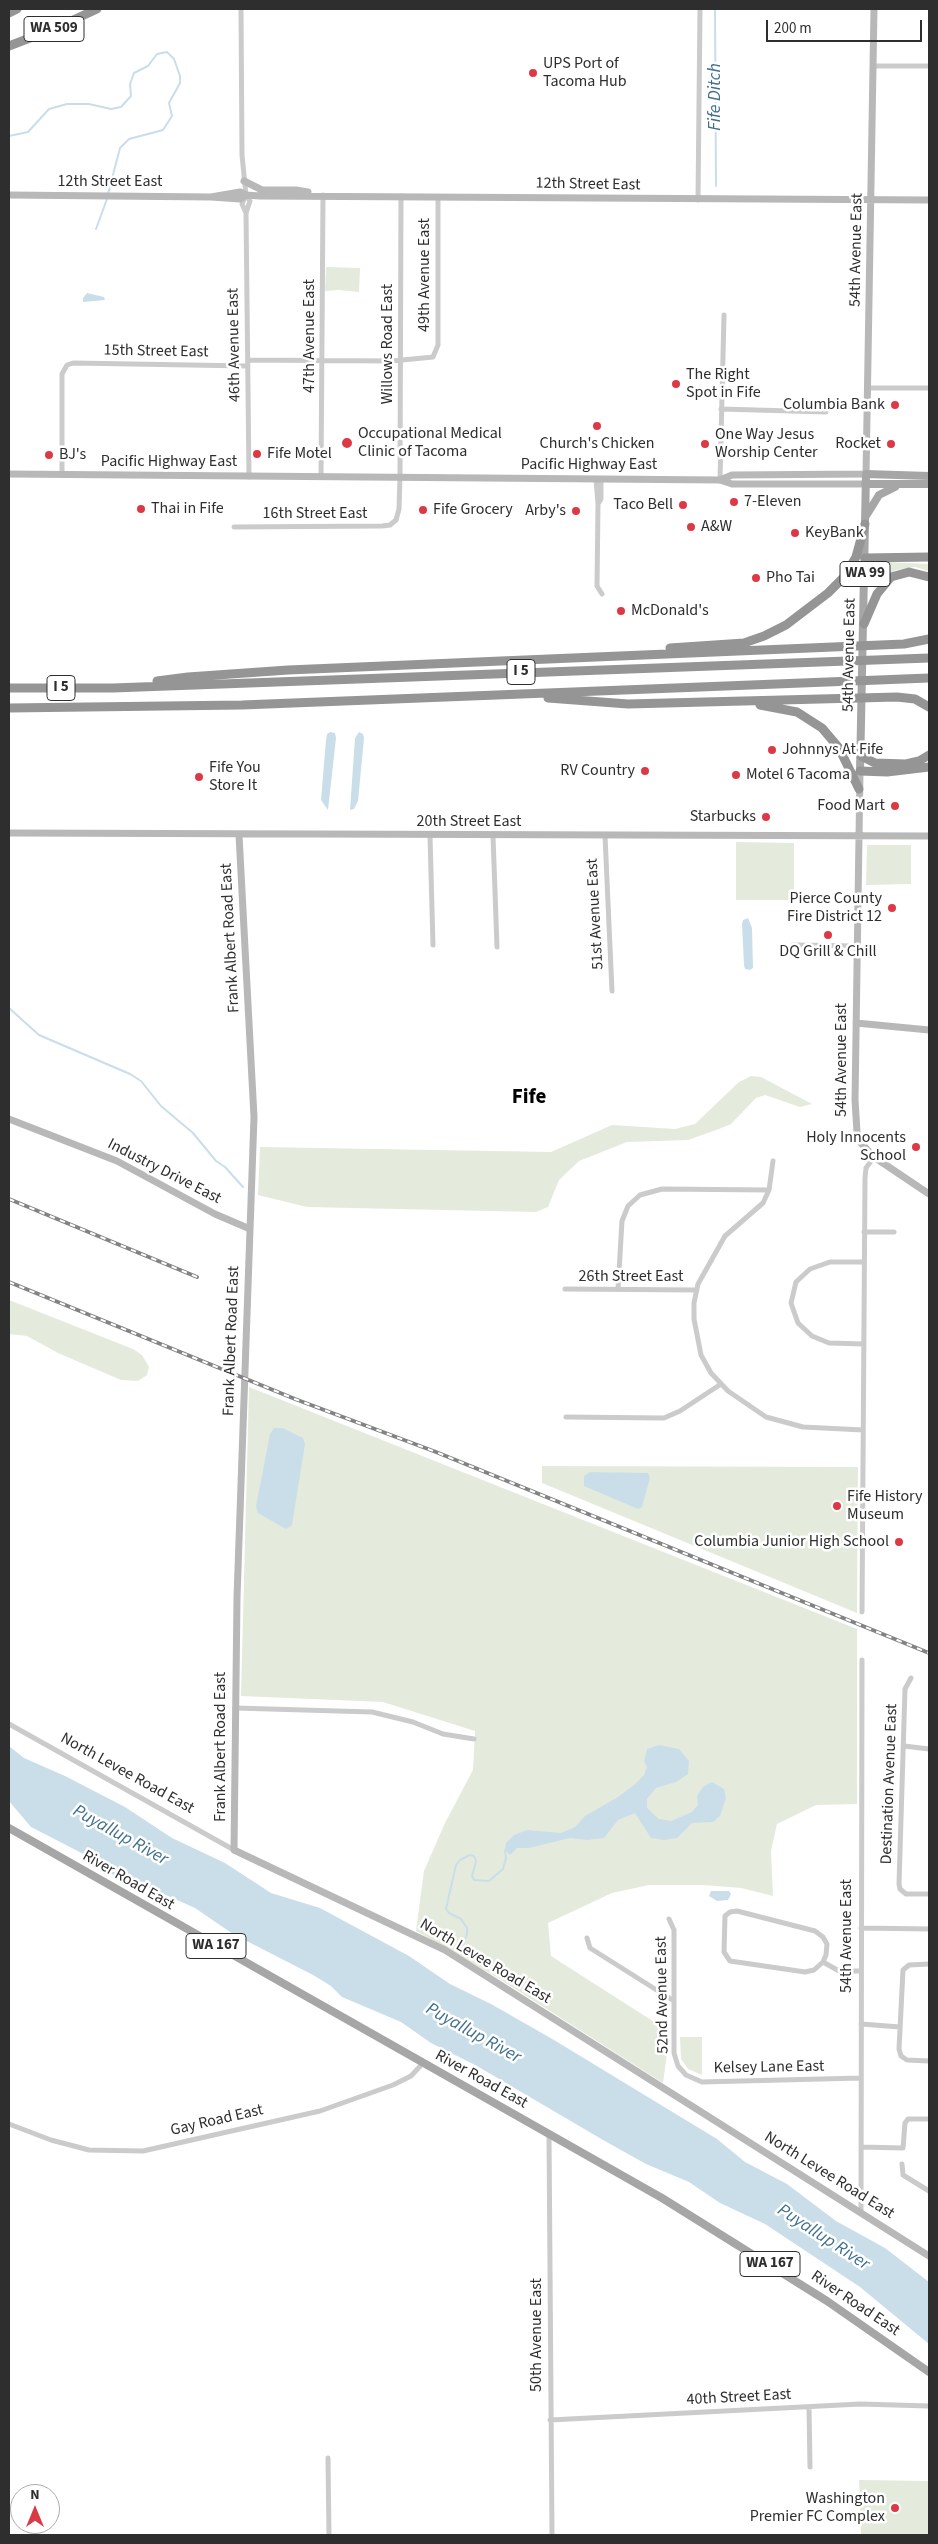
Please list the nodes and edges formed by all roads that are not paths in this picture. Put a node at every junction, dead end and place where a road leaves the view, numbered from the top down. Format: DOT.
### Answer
graph roads {
  1 [pos="17,9"];
  2 [pos="97,9"];
  3 [pos="241,9"];
  4 [pos="700,9"];
  5 [pos="874,9"];
  6 [pos="9,13"];
  7 [pos="9,46"];
  8 [pos="874,66"];
  9 [pos="929,66"];
  10 [pos="244,181"];
  11 [pos="9,195"];
  12 [pos="323,195"];
  13 [pos="246,196"];
  14 [pos="401,196"];
  15 [pos="438,197"];
  16 [pos="698,200"];
  17 [pos="872,200"];
  18 [pos="929,200"];
  19 [pos="724,315"];
  20 [pos="436,352"];
  21 [pos="400,360"];
  22 [pos="322,361"];
  23 [pos="248,363"];
  24 [pos="867,388"];
  25 [pos="929,388"];
  26 [pos="721,409"];
  27 [pos="826,412"];
  28 [pos="9,474"];
  29 [pos="866,474"];
  30 [pos="62,475"];
  31 [pos="929,476"];
  32 [pos="249,477"];
  33 [pos="321,477"];
  34 [pos="400,477"];
  35 [pos="598,479"];
  36 [pos="720,480"];
  37 [pos="865,484"];
  38 [pos="910,484"];
  39 [pos="929,484"];
  40 [pos="865,521"];
  41 [pos="394,522"];
  42 [pos="234,527"];
  43 [pos="929,557"];
  44 [pos="865,558"];
  45 [pos="929,576"];
  46 [pos="602,594"];
  47 [pos="864,629"];
  48 [pos="929,639"];
  49 [pos="929,658"];
  50 [pos="455,662"];
  51 [pos="929,678"];
  52 [pos="9,688"];
  53 [pos="113,688"];
  54 [pos="508,694"];
  55 [pos="723,701"];
  56 [pos="929,707"];
  57 [pos="9,708"];
  58 [pos="929,754"];
  59 [pos="861,756"];
  60 [pos="929,767"];
  61 [pos="860,771"];
  62 [pos="859,789"];
  63 [pos="9,833"];
  64 [pos="239,835"];
  65 [pos="430,836"];
  66 [pos="493,836"];
  67 [pos="605,836"];
  68 [pos="858,836"];
  69 [pos="929,836"];
  70 [pos="433,945"];
  71 [pos="794,946"];
  72 [pos="857,946"];
  73 [pos="497,947"];
  74 [pos="612,991"];
  75 [pos="856,1023"];
  76 [pos="929,1030"];
  77 [pos="9,1119"];
  78 [pos="874,1157"];
  79 [pos="773,1162"];
  80 [pos="769,1190"];
  81 [pos="929,1194"];
  82 [pos="250,1229"];
  83 [pos="864,1232"];
  84 [pos="894,1232"];
  85 [pos="864,1262"];
  86 [pos="565,1289"];
  87 [pos="618,1289"];
  88 [pos="696,1290"];
  89 [pos="864,1344"];
  90 [pos="721,1384"];
  91 [pos="566,1418"];
  92 [pos="863,1430"];
  93 [pos="862,1612"];
  94 [pos="862,1660"];
  95 [pos="911,1678"];
  96 [pos="235,1708"];
  97 [pos="9,1724"];
  98 [pos="474,1739"];
  99 [pos="904,1746"];
  100 [pos="929,1749"];
  101 [pos="9,1828"];
  102 [pos="234,1850"];
  103 [pos="929,1894"];
  104 [pos="669,1918"];
  105 [pos="861,1928"];
  106 [pos="929,1929"];
  107 [pos="587,1938"];
  108 [pos="823,1962"];
  109 [pos="929,1964"];
  110 [pos="861,1971"];
  111 [pos="674,2001"];
  112 [pos="861,2024"];
  113 [pos="900,2027"];
  114 [pos="929,2061"];
  115 [pos="422,2063"];
  116 [pos="682,2071"];
  117 [pos="861,2078"];
  118 [pos="929,2118"];
  119 [pos="9,2124"];
  120 [pos="549,2134"];
  121 [pos="861,2147"];
  122 [pos="903,2148"];
  123 [pos="902,2156"];
  124 [pos="902,2164"];
  125 [pos="929,2191"];
  126 [pos="861,2212"];
  127 [pos="929,2256"];
  128 [pos="929,2372"];
  129 [pos="929,2406"];
  130 [pos="809,2407"];
  131 [pos="550,2420"];
  132 [pos="328,2458"];
  133 [pos="810,2467"];
  134 [pos="329,2535"];
  135 [pos="552,2535"];
  1 -- 6 [label="highway, WA 509"];
  2 -- 7 [label="highway, WA 509"];
  3 -- 10 [label="street"];
  4 -- 16 [label="street"];
  5 -- 8 [label="street, 54th Avenue East"];
  8 -- 9 [label="street"];
  8 -- 17 [label="street, 54th Avenue East"];
  10 -- 12 [label="street"];
  10 -- 13 [label="street"];
  11 -- 13 [label="street, 12th Street East"];
  12 -- 13 [label="street, 12th Street East"];
  12 -- 14 [label="street, 12th Street East"];
  12 -- 22 [label="street, 47th Avenue East"];
  13 -- 23 [label="street, 46th Avenue East"];
  14 -- 15 [label="street, 12th Street East"];
  14 -- 21 [label="street, Willows Road East"];
  15 -- 16 [label="street, 12th Street East"];
  15 -- 20 [label="street, 49th Avenue East"];
  16 -- 17 [label="street, 12th Street East"];
  17 -- 18 [label="street, 12th Street East"];
  17 -- 24 [label="street, 54th Avenue East"];
  19 -- 26 [label="street"];
  20 -- 21 [label="street, 15th Street East"];
  21 -- 22 [label="street, 15th Street East"];
  21 -- 34 [label="street, Willows Road East"];
  22 -- 23 [label="street, 15th Street East"];
  22 -- 33 [label="street, 47th Avenue East"];
  23 -- 30 [label="street, 15th Street East"];
  23 -- 32 [label="street, 46th Avenue East"];
  24 -- 25 [label="street"];
  24 -- 29 [label="street, 54th Avenue East"];
  26 -- 27 [label="street"];
  26 -- 36 [label="street"];
  28 -- 30 [label="street, Pacific Highway East"];
  29 -- 31 [label="main road, Pacific Highway East"];
  29 -- 36 [label="street, Pacific Highway East"];
  29 -- 37 [label="main road, 54th Avenue East"];
  30 -- 32 [label="street, Pacific Highway East"];
  32 -- 33 [label="street, Pacific Highway East"];
  33 -- 34 [label="street, Pacific Highway East"];
  34 -- 35 [label="street, Pacific Highway East"];
  34 -- 41 [label="street, Willows Road East"];
  35 -- 36 [label="street, Pacific Highway East"];
  35 -- 46 [label="street"];
  36 -- 37 [label="street, Pacific Highway East"];
  37 -- 38 [label="main road, Pacific Highway East"];
  37 -- 40 [label="main road, 54th Avenue East / WA 99"];
  38 -- 39 [label="main road, Pacific Highway East"];
  38 -- 40 [label="main road"];
  40 -- 44 [label="main road, 54th Avenue East / WA 99"];
  40 -- 50 [label="highway"];
  41 -- 42 [label="street, 16th Street East"];
  43 -- 44 [label="highway"];
  44 -- 47 [label="main road, 54th Avenue East / WA 99"];
  45 -- 47 [label="highway"];
  47 -- 59 [label="main road, 54th Avenue East / WA 99"];
  48 -- 50 [label="highway"];
  49 -- 53 [label="highway, I 5"];
  50 -- 53 [label="highway"];
  51 -- 54 [label="highway, I 5"];
  52 -- 53 [label="highway, I 5"];
  54 -- 55 [label="highway"];
  54 -- 57 [label="highway, I 5"];
  55 -- 56 [label="highway"];
  55 -- 62 [label="highway"];
  58 -- 59 [label="highway"];
  59 -- 61 [label="main road, 54th Avenue East"];
  60 -- 61 [label="highway"];
  61 -- 62 [label="street, 54th Avenue East"];
  62 -- 68 [label="street, 54th Avenue East"];
  63 -- 64 [label="street, 20th Street East"];
  64 -- 65 [label="street, 20th Street East"];
  64 -- 82 [label="street, Frank Albert Road East"];
  65 -- 66 [label="street, 20th Street East"];
  65 -- 70 [label="street"];
  66 -- 67 [label="street, 20th Street East"];
  66 -- 73 [label="street"];
  67 -- 68 [label="street, 20th Street East"];
  67 -- 74 [label="street, 51st Avenue East"];
  68 -- 69 [label="street, 20th Street East"];
  68 -- 72 [label="street, 54th Avenue East"];
  71 -- 72 [label="street"];
  72 -- 75 [label="street, 54th Avenue East"];
  75 -- 76 [label="street"];
  75 -- 78 [label="street, 54th Avenue East"];
  77 -- 82 [label="street, Industry Drive East"];
  78 -- 81 [label="street"];
  78 -- 83 [label="street"];
  79 -- 80 [label="street"];
  80 -- 87 [label="street"];
  80 -- 88 [label="street"];
  82 -- 96 [label="street, Frank Albert Road East"];
  83 -- 84 [label="street"];
  83 -- 85 [label="street"];
  85 -- 89 [label="street"];
  85 -- 89 [label="street"];
  86 -- 87 [label="street, 26th Street East"];
  87 -- 88 [label="street, 26th Street East"];
  88 -- 90 [label="street"];
  89 -- 92 [label="street"];
  90 -- 91 [label="street"];
  90 -- 92 [label="street"];
  92 -- 93 [label="street"];
  94 -- 105 [label="street, 54th Avenue East"];
  95 -- 99 [label="street, Destination Avenue East"];
  96 -- 98 [label="street"];
  96 -- 102 [label="street, Frank Albert Road East"];
  97 -- 102 [label="street, North Levee Road East"];
  99 -- 100 [label="street"];
  99 -- 103 [label="street, Destination Avenue East"];
  101 -- 115 [label="main road, River Road East / WA 167"];
  102 -- 126 [label="street, North Levee Road East"];
  104 -- 111 [label="street, 52nd Avenue East"];
  105 -- 106 [label="street"];
  105 -- 110 [label="street, 54th Avenue East"];
  107 -- 111 [label="street"];
  108 -- 108 [label="street"];
  108 -- 110 [label="street"];
  109 -- 113 [label="street"];
  110 -- 112 [label="street, 54th Avenue East"];
  111 -- 116 [label="street, 52nd Avenue East"];
  112 -- 113 [label="street"];
  112 -- 117 [label="street, 54th Avenue East"];
  113 -- 114 [label="street"];
  115 -- 119 [label="street, Gay Road East"];
  115 -- 120 [label="main road, River Road East / WA 167"];
  116 -- 117 [label="street, Kelsey Lane East"];
  117 -- 121 [label="street, 54th Avenue East"];
  118 -- 122 [label="street"];
  120 -- 128 [label="main road, River Road East / WA 167"];
  120 -- 131 [label="street, 50th Avenue East"];
  121 -- 122 [label="street"];
  121 -- 126 [label="street, 54th Avenue East"];
  122 -- 123 [label="street"];
  124 -- 125 [label="street"];
  126 -- 127 [label="street, North Levee Road East"];
  129 -- 130 [label="street, 40th Street East"];
  130 -- 131 [label="street, 40th Street East"];
  130 -- 133 [label="street"];
  131 -- 135 [label="street, 50th Avenue East"];
  132 -- 134 [label="street"];
}
